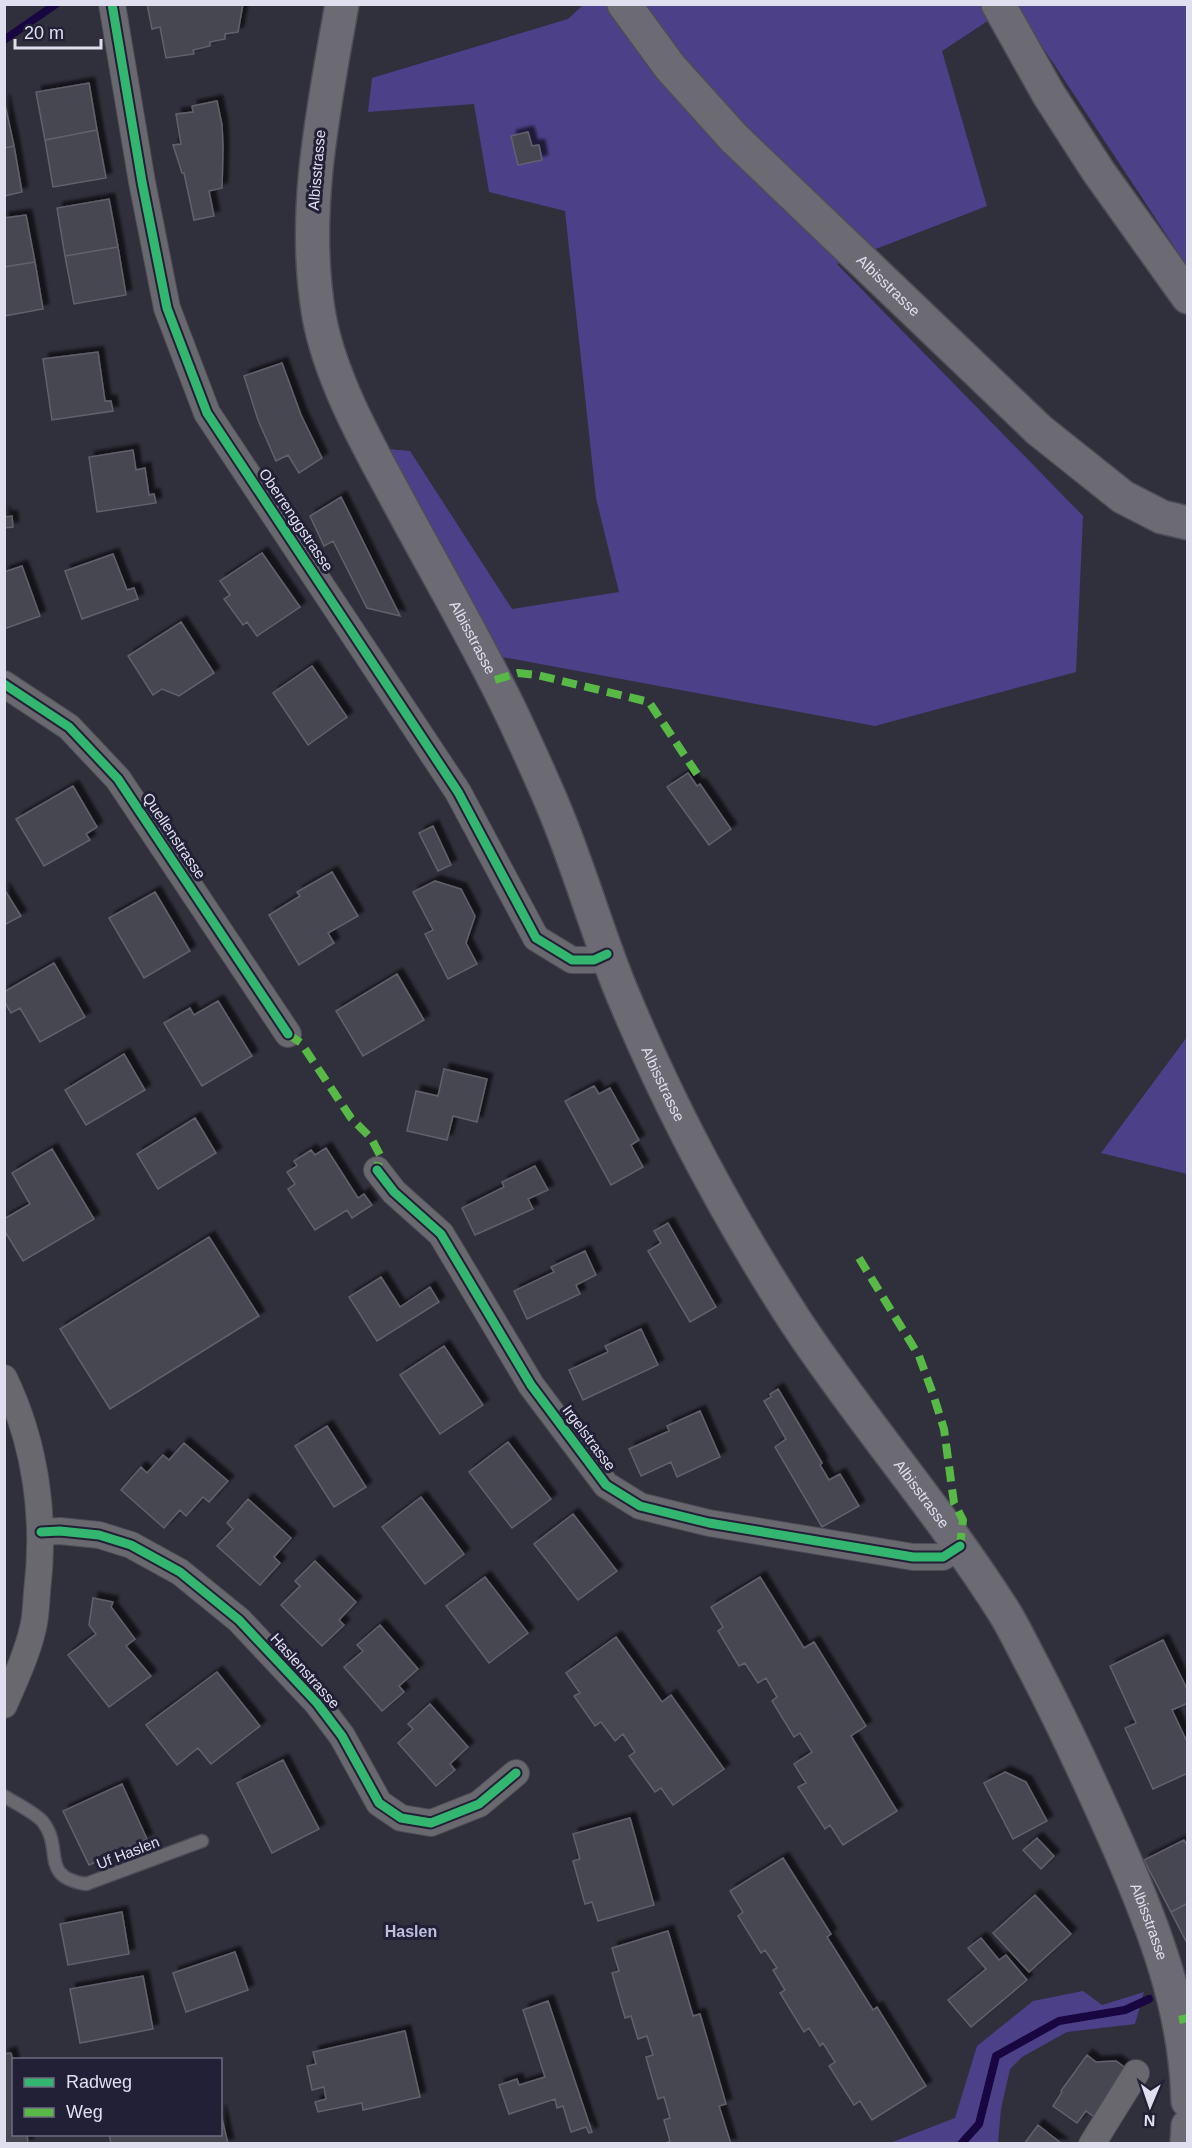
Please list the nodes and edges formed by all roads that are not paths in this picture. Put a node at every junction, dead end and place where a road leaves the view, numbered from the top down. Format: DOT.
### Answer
graph roads {
  1 [pos="111,4"];
  2 [pos="342,4"];
  3 [pos="624,4"];
  4 [pos="998,4"];
  5 [pos="1188,297"];
  6 [pos="1188,523"];
  7 [pos="4,684"];
  8 [pos="607,954"];
  9 [pos="288,1034"];
  10 [pos="377,1170"];
  11 [pos="4,1378"];
  12 [pos="41,1532"];
  13 [pos="960,1546"];
  14 [pos="4,1705"];
  15 [pos="516,1773"];
  16 [pos="4,1796"];
  17 [pos="202,1841"];
  18 [pos="1136,2073"];
  19 [pos="1188,2101"];
  20 [pos="1188,2126"];
  21 [pos="1092,2144"];
  22 [pos="1186,2144"];
  1 -- 8 [label="street, Oberrenggstrasse"];
  2 -- 8 [label="main road, Albisstrasse"];
  3 -- 6 [label="main road, Albisstrasse"];
  4 -- 5 [label="main road"];
  7 -- 9 [label="street, Quellenstrasse"];
  8 -- 13 [label="main road, Albisstrasse"];
  10 -- 13 [label="street, Irgelstrasse"];
  11 -- 12 [label="street"];
  12 -- 14 [label="street"];
  12 -- 15 [label="street, Haslenstrasse"];
  13 -- 19 [label="main road, Albisstrasse"];
  16 -- 17 [label="lane, Uf Haslen"];
  18 -- 21 [label="street"];
  20 -- 22 [label="main road"];
}
